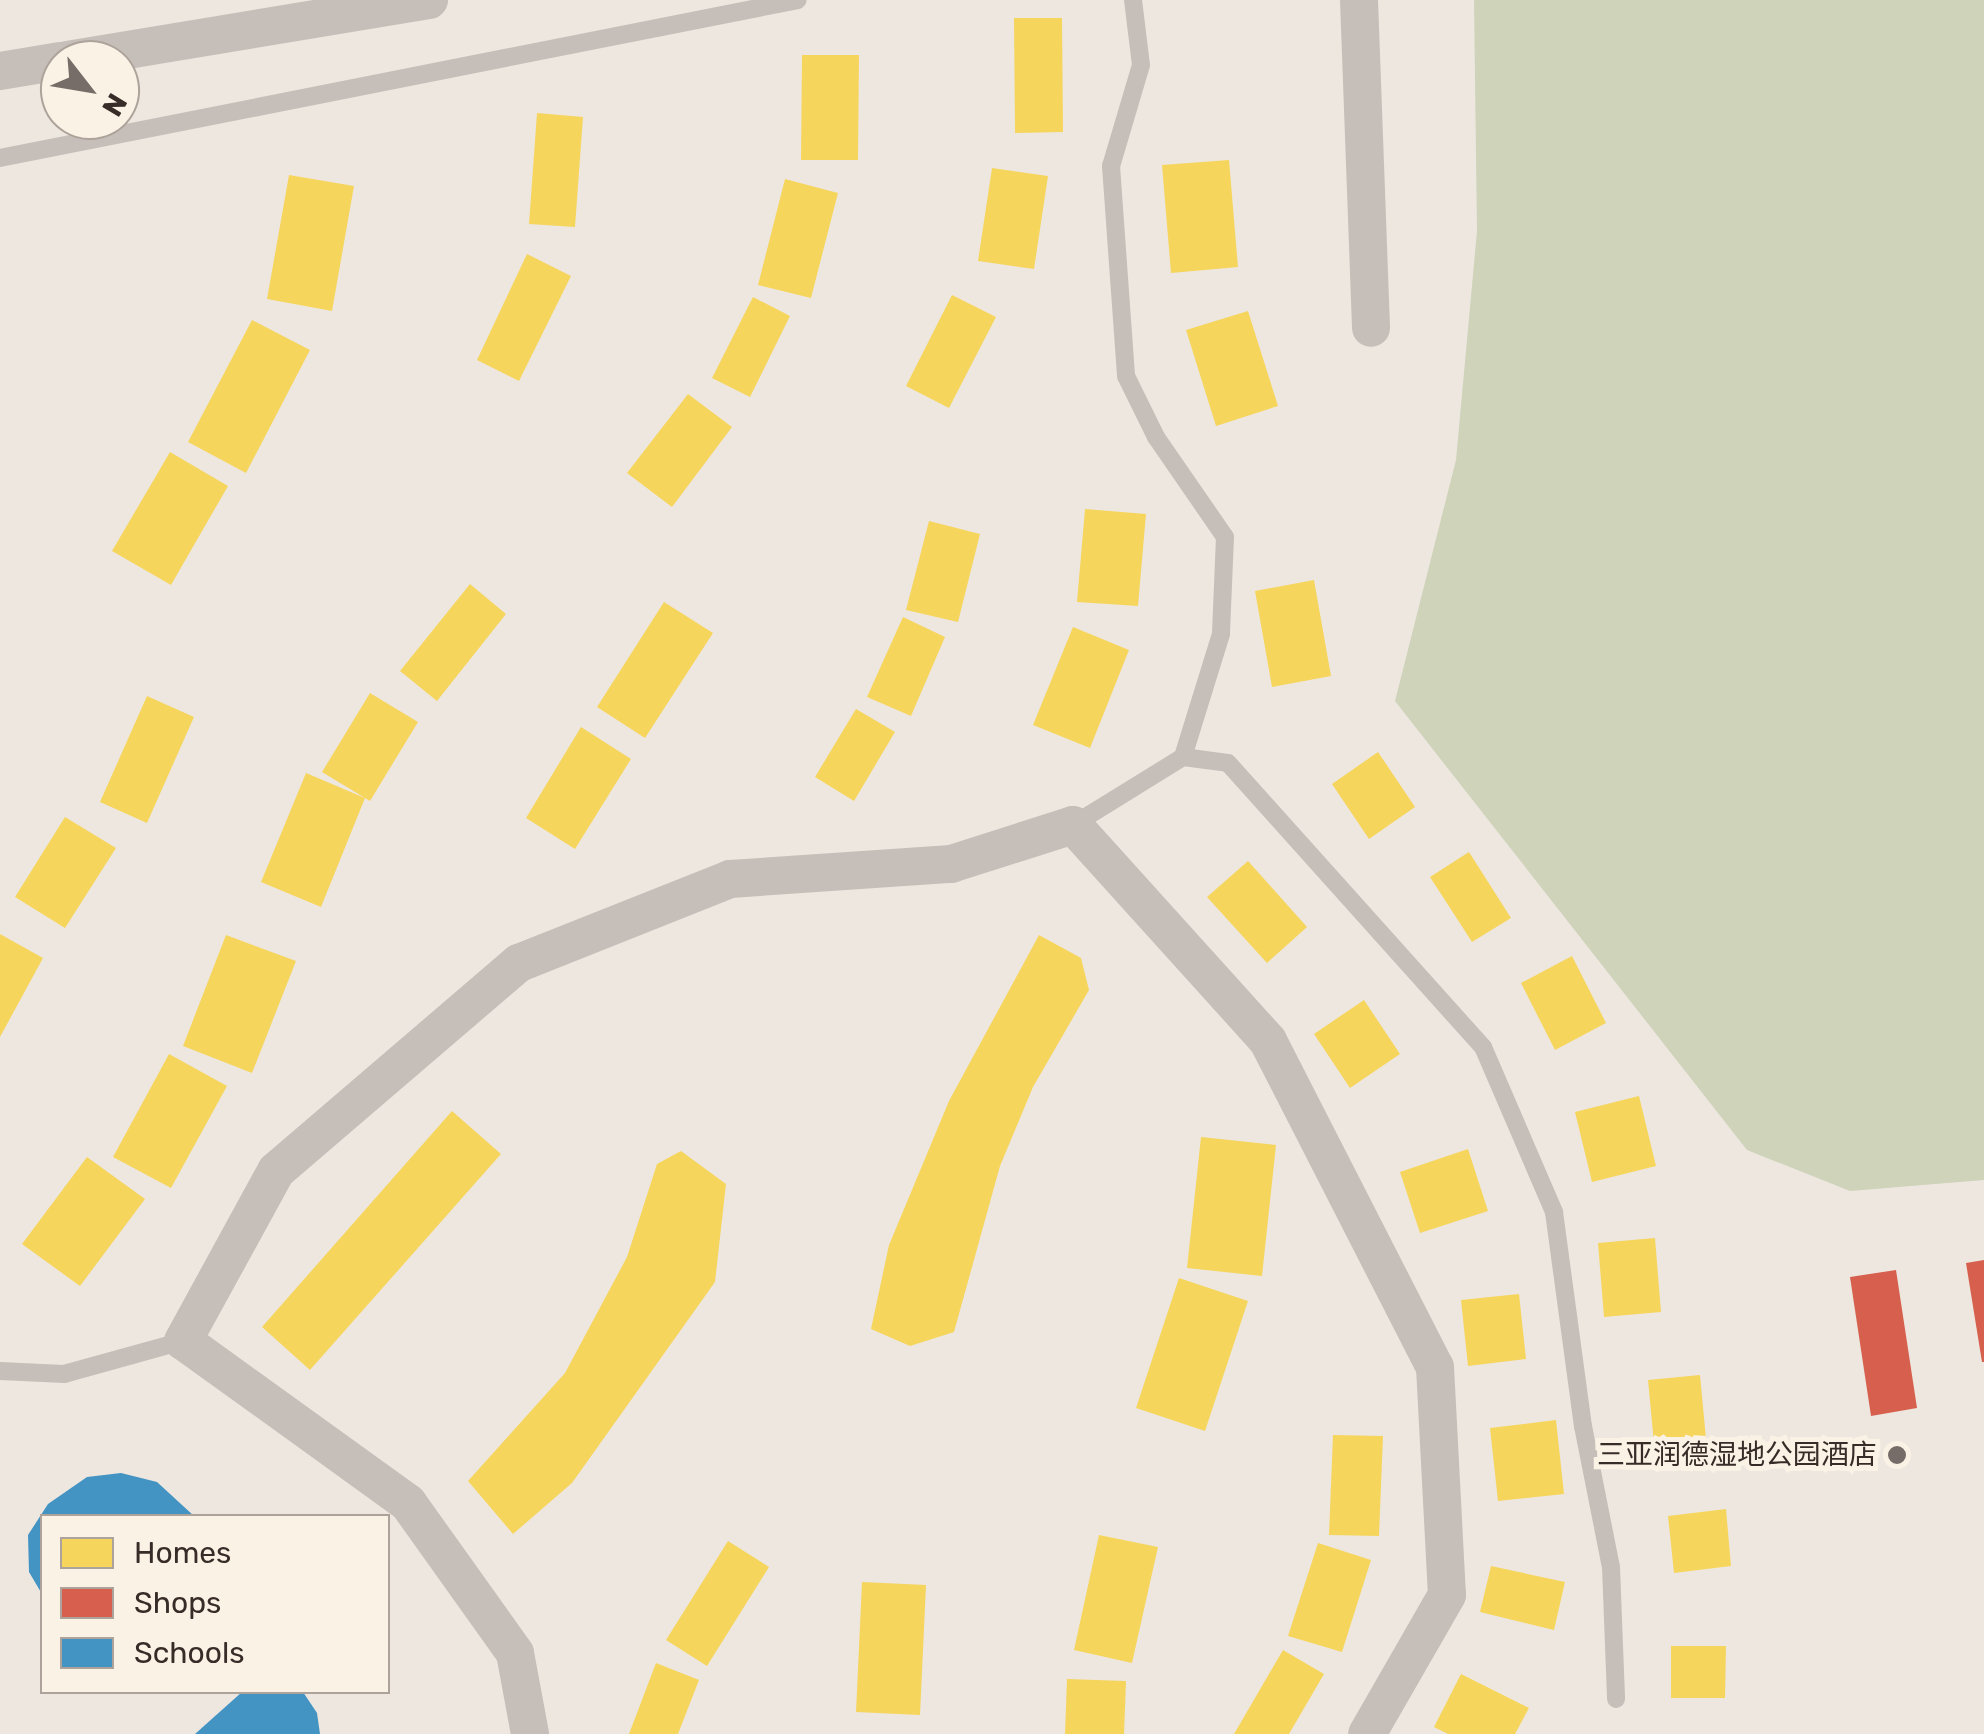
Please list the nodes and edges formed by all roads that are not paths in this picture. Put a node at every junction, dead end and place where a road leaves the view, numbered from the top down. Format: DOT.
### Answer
graph roads {
  1 [pos="429,0"];
  2 [pos="798,0"];
  3 [pos="1133,0"];
  4 [pos="1359,0"];
  5 [pos="140,47"];
  6 [pos="40,64"];
  7 [pos="0,71"];
  8 [pos="0,158"];
  9 [pos="1370,328"];
  10 [pos="1183,757"];
  11 [pos="1073,825"];
  12 [pos="183,1341"];
  13 [pos="0,1371"];
  14 [pos="1616,1699"];
  15 [pos="530,1734"];
  16 [pos="1368,1734"];
  1 -- 5 [label="street"];
  2 -- 8 [label="lane"];
  3 -- 10 [label="lane"];
  4 -- 9 [label="street"];
  6 -- 7 [label="street"];
  10 -- 11 [label="lane"];
  10 -- 14 [label="lane"];
  11 -- 12 [label="street"];
  11 -- 16 [label="street"];
  12 -- 13 [label="lane"];
  12 -- 15 [label="street"];
}
